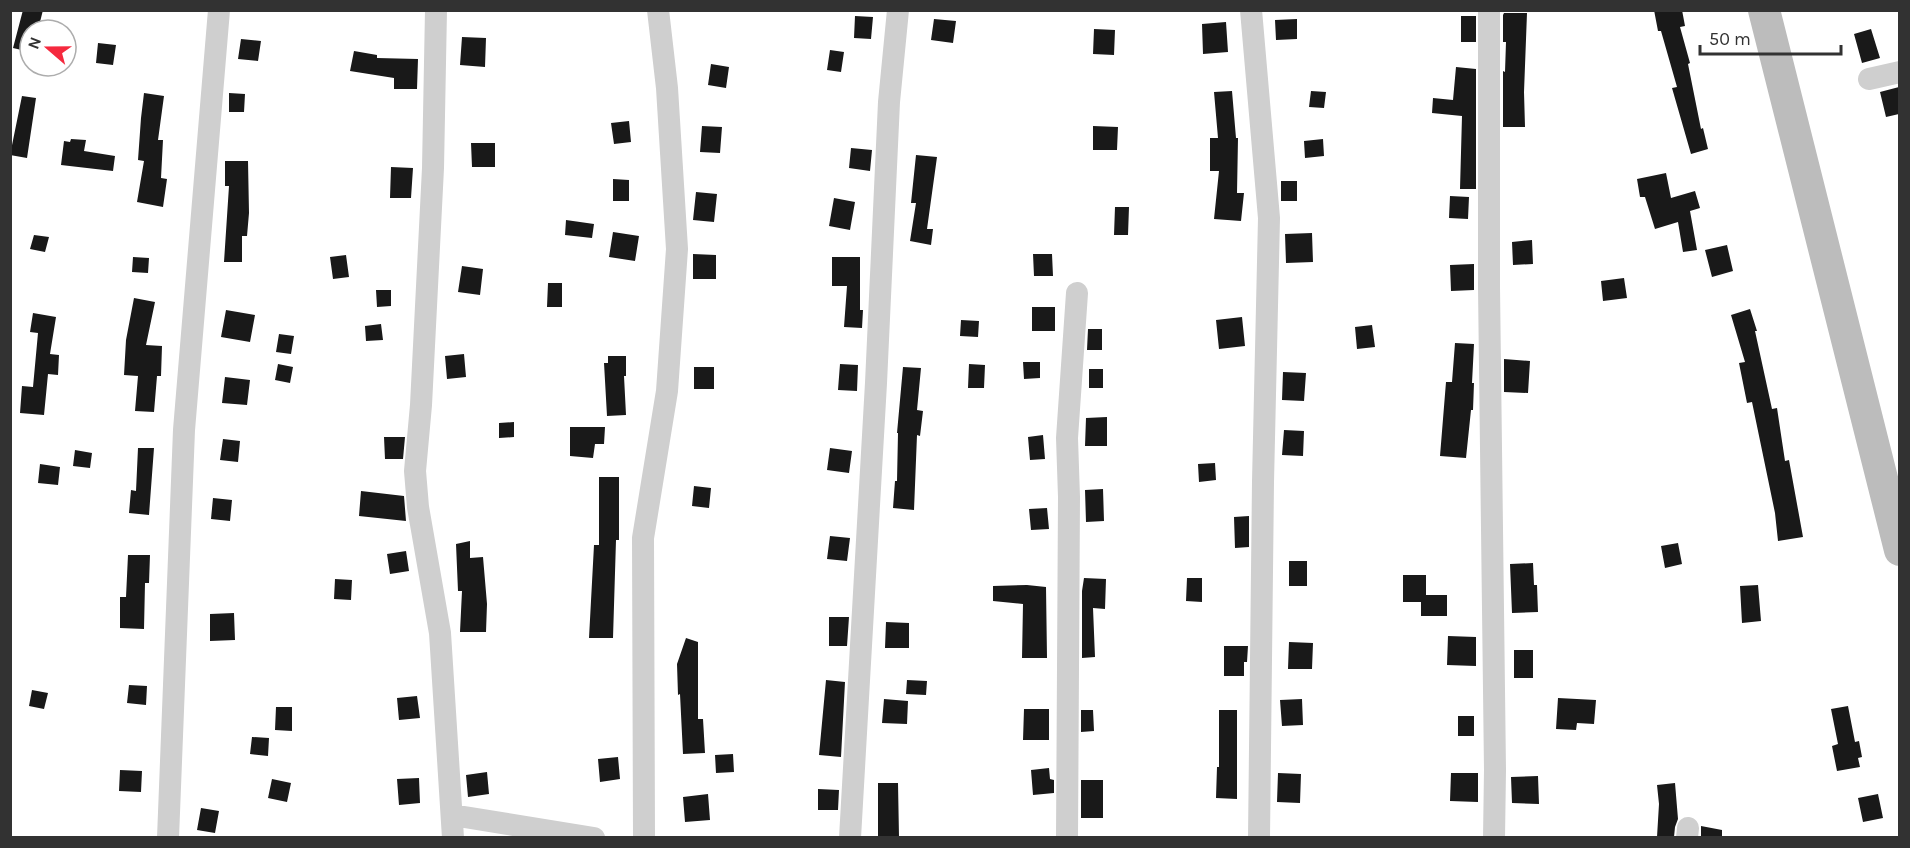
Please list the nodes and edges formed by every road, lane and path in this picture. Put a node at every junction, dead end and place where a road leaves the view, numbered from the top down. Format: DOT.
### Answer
graph roads {
  1 [pos="219,10"];
  2 [pos="436,10"];
  3 [pos="658,10"];
  4 [pos="898,10"];
  5 [pos="1251,10"];
  6 [pos="1489,10"];
  7 [pos="1764,10"];
  8 [pos="1899,72"];
  9 [pos="1869,79"];
  10 [pos="1077,293"];
  11 [pos="1899,550"];
  12 [pos="453,826"];
  13 [pos="168,837"];
  14 [pos="594,837"];
  15 [pos="644,837"];
  16 [pos="850,837"];
  17 [pos="1067,837"];
  18 [pos="1259,837"];
  19 [pos="1494,837"];
  1 -- 13 [label="street"];
  2 -- 12 [label="street"];
  3 -- 15 [label="street"];
  4 -- 16 [label="street"];
  5 -- 18 [label="street"];
  6 -- 19 [label="street"];
  7 -- 11 [label="main road"];
  8 -- 9 [label="street"];
  10 -- 17 [label="street"];
  12 -- 14 [label="street"];
}
